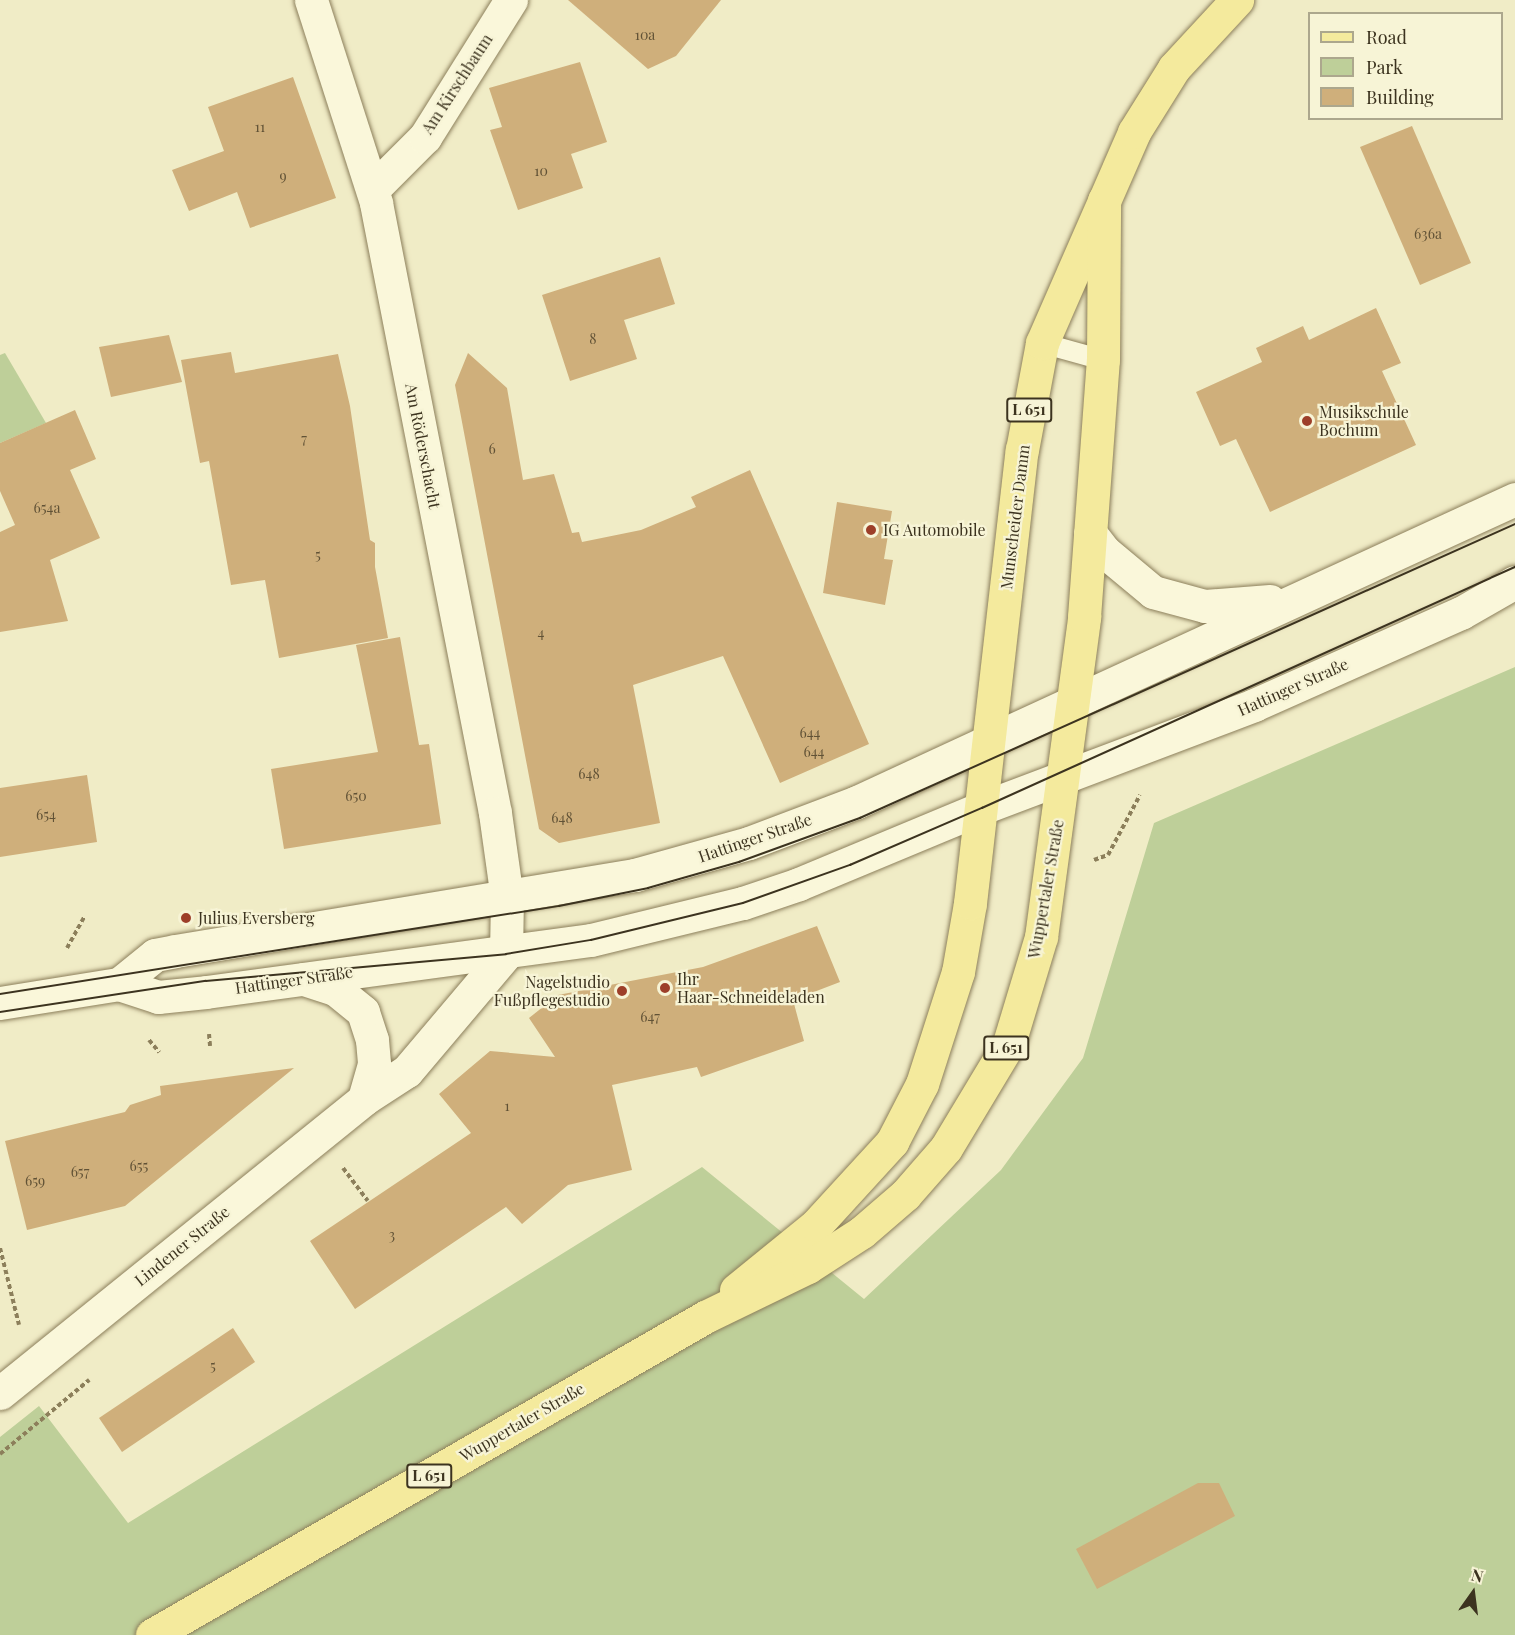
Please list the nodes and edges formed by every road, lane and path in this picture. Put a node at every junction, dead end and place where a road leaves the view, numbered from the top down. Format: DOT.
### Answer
graph roads {
  1 [pos="311,0"];
  2 [pos="511,0"];
  3 [pos="1238,0"];
  4 [pos="373,189"];
  5 [pos="1104,200"];
  6 [pos="1042,343"];
  7 [pos="1103,360"];
  8 [pos="1515,499"];
  9 [pos="1090,533"];
  10 [pos="1515,582"];
  11 [pos="1293,599"];
  12 [pos="1073,700"];
  13 [pos="991,740"];
  14 [pos="1065,779"];
  15 [pos="1144,788"];
  16 [pos="982,808"];
  17 [pos="1051,877"];
  18 [pos="507,898"];
  19 [pos="506,954"];
  20 [pos="304,979"];
  21 [pos="119,984"];
  22 [pos="0,1003"];
  23 [pos="148,1040"];
  24 [pos="159,1052"];
  25 [pos="364,1099"];
  26 [pos="341,1165"];
  27 [pos="368,1202"];
  28 [pos="0,1248"];
  29 [pos="705,1317"];
  30 [pos="28,1370"];
  31 [pos="0,1393"];
  32 [pos="152,1635"];
  1 -- 4 [label="street, Am Röderschacht"];
  2 -- 4 [label="street, Am Kirschbaum"];
  3 -- 5 [label="main road, Munscheider Damm / L 651"];
  4 -- 18 [label="street, Am Röderschacht"];
  5 -- 6 [label="main road, Munscheider Damm / L 651"];
  5 -- 7 [label="main road, Munscheider Damm / L 651"];
  6 -- 7 [label="lane"];
  6 -- 13 [label="main road, Munscheider Damm / L 651"];
  7 -- 9 [label="main road, Munscheider Damm / L 651"];
  8 -- 11 [label="street, Hattinger Straße"];
  9 -- 11 [label="street, Hattinger Straße"];
  9 -- 12 [label="main road, Munscheider Damm / L 651"];
  10 -- 14 [label="street, Hattinger Straße"];
  11 -- 12 [label="street, Hattinger Straße"];
  12 -- 13 [label="street, Hattinger Straße"];
  12 -- 14 [label="main road, L 651"];
  13 -- 16 [label="main road, L 651"];
  13 -- 18 [label="street, Hattinger Straße"];
  14 -- 16 [label="street, Hattinger Straße"];
  14 -- 17 [label="main road, Wuppertaler Straße / L 651"];
  15 -- 17 [label="path"];
  16 -- 19 [label="street, Hattinger Straße"];
  16 -- 29 [label="main road, Wuppertaler Straße / L 651"];
  17 -- 29 [label="main road, Wuppertaler Straße / L 651"];
  18 -- 19 [label="street"];
  18 -- 21 [label="street, Hattinger Straße"];
  19 -- 20 [label="street, Hattinger Straße"];
  19 -- 25 [label="street, Lindener Straße"];
  20 -- 21 [label="street, Hattinger Straße"];
  20 -- 25 [label="street"];
  21 -- 22 [label="street, Hattinger Straße"];
  23 -- 24 [label="path"];
  25 -- 30 [label="street, Lindener Straße"];
  26 -- 27 [label="path"];
  28 -- 30 [label="path"];
  29 -- 32 [label="main road, Wuppertaler Straße / L 651"];
  30 -- 31 [label="street, Lindener Straße"];
}
